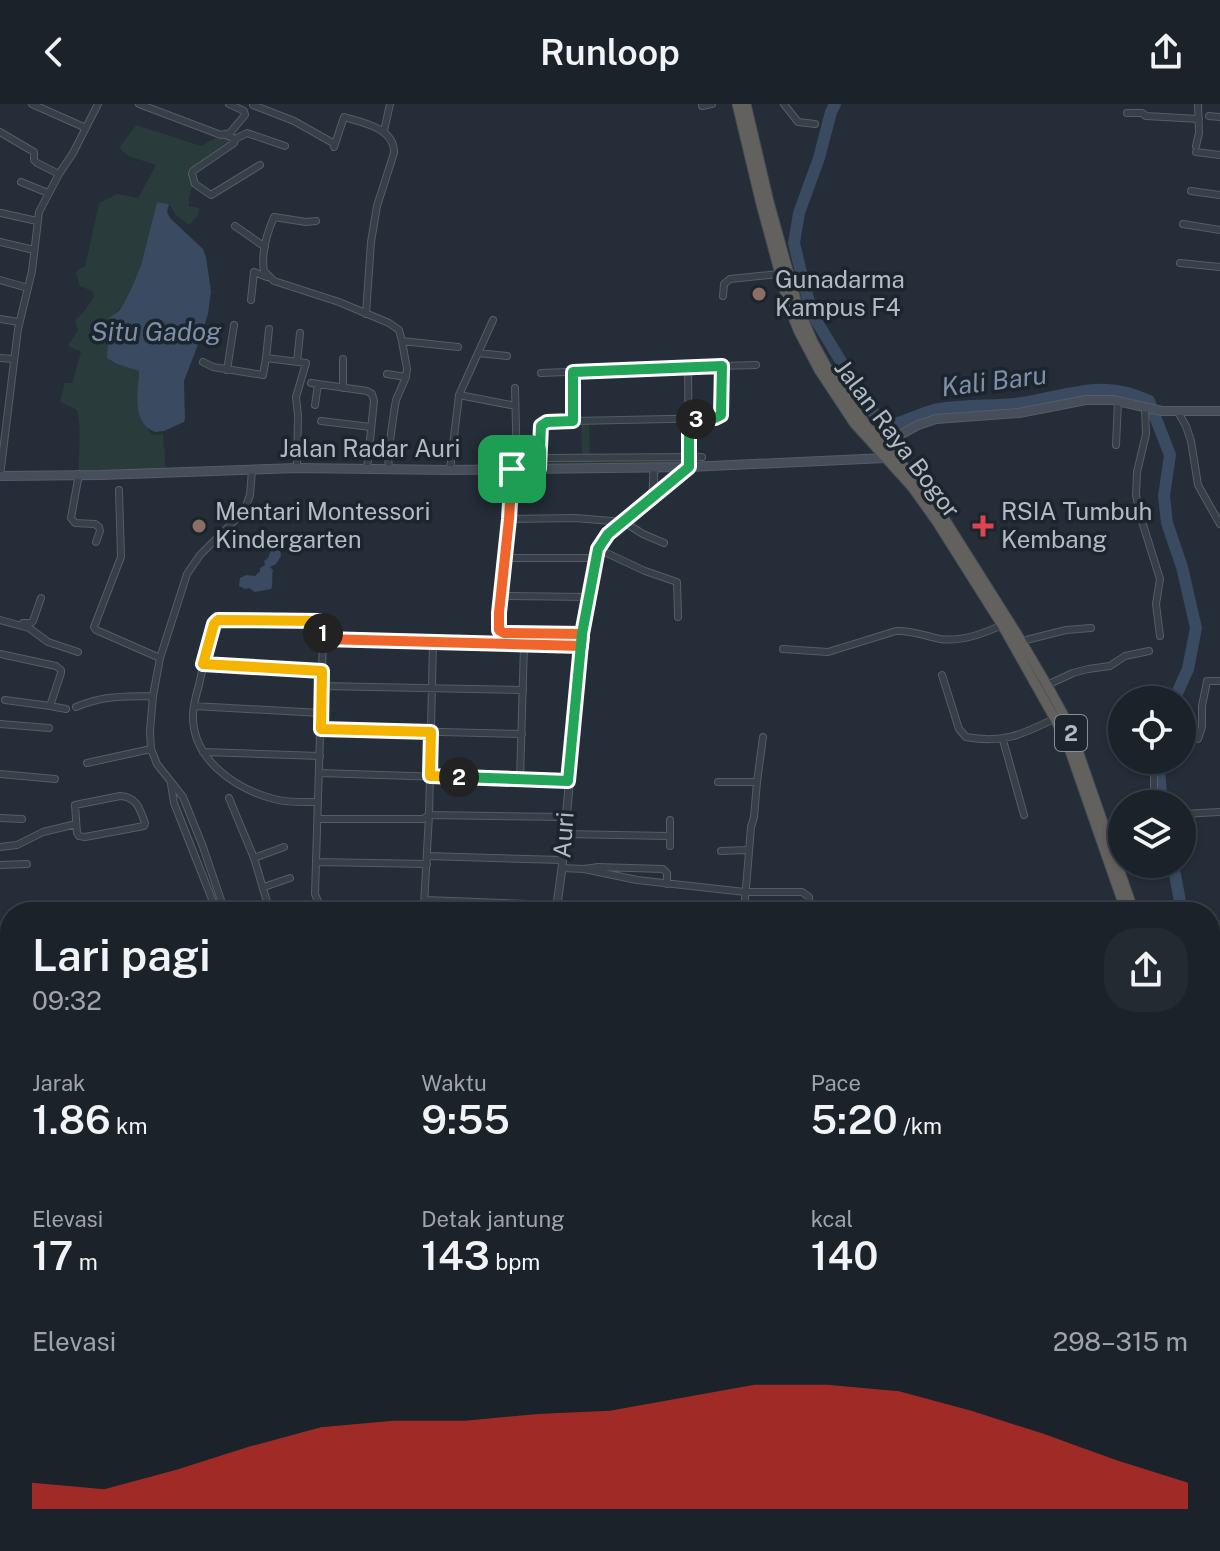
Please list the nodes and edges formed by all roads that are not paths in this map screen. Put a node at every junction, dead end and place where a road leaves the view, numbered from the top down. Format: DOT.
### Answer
graph roads {
  1 [pos="32,104"];
  2 [pos="98,104"];
  3 [pos="139,104"];
  4 [pos="229,104"];
  5 [pos="253,104"];
  6 [pos="712,104"];
  7 [pos="737,104"];
  8 [pos="746,104"];
  9 [pos="784,104"];
  10 [pos="1145,104"];
  11 [pos="1198,104"];
  12 [pos="387,105"];
  13 [pos="702,106"];
  14 [pos="1127,113"];
  15 [pos="1144,116"];
  16 [pos="1209,116"];
  17 [pos="1220,117"];
  18 [pos="1199,119"];
  19 [pos="815,124"];
  20 [pos="86,128"];
  21 [pos="384,131"];
  22 [pos="0,132"];
  23 [pos="226,135"];
  24 [pos="235,139"];
  25 [pos="285,146"];
  26 [pos="1220,155"];
  27 [pos="260,165"];
  28 [pos="59,174"];
  29 [pos="21,182"];
  30 [pos="1191,191"];
  31 [pos="48,193"];
  32 [pos="1220,195"];
  33 [pos="765,203"];
  34 [pos="1,213"];
  35 [pos="37,221"];
  36 [pos="316,221"];
  37 [pos="1183,224"];
  38 [pos="235,226"];
  39 [pos="1220,230"];
  40 [pos="0,242"];
  41 [pos="265,247"];
  42 [pos="34,250"];
  43 [pos="1180,263"];
  44 [pos="1220,267"];
  45 [pos="780,274"];
  46 [pos="270,278"];
  47 [pos="0,280"];
  48 [pos="28,288"];
  49 [pos="723,296"];
  50 [pos="251,300"];
  51 [pos="366,314"];
  52 [pos="0,319"];
  53 [pos="493,320"];
  54 [pos="19,322"];
  55 [pos="234,325"];
  56 [pos="269,329"];
  57 [pos="300,333"];
  58 [pos="402,341"];
  59 [pos="458,347"];
  60 [pos="478,353"];
  61 [pos="507,356"];
  62 [pos="0,358"];
  63 [pos="266,358"];
  64 [pos="14,359"];
  65 [pos="343,359"];
  66 [pos="203,362"];
  67 [pos="297,362"];
  68 [pos="756,365"];
  69 [pos="688,366"];
  70 [pos="722,366"];
  71 [pos="227,370"];
  72 [pos="573,372"];
  73 [pos="541,373"];
  74 [pos="387,374"];
  75 [pos="406,377"];
  76 [pos="376,382"];
  77 [pos="343,388"];
  78 [pos="515,388"];
  79 [pos="370,392"];
  80 [pos="459,395"];
  81 [pos="1118,402"];
  82 [pos="315,405"];
  83 [pos="511,405"];
  84 [pos="1146,408"];
  85 [pos="1220,411"];
  86 [pos="1178,412"];
  87 [pos="689,420"];
  88 [pos="321,421"];
  89 [pos="573,421"];
  90 [pos="371,427"];
  91 [pos="512,432"];
  92 [pos="883,444"];
  93 [pos="1116,445"];
  94 [pos="689,457"];
  95 [pos="702,457"];
  96 [pos="539,458"];
  97 [pos="885,458"];
  98 [pos="654,467"];
  99 [pos="689,467"];
  100 [pos="297,468"];
  101 [pos="367,469"];
  102 [pos="389,469"];
  103 [pos="514,469"];
  104 [pos="539,469"];
  105 [pos="252,470"];
  106 [pos="450,470"];
  107 [pos="79,474"];
  108 [pos="0,476"];
  109 [pos="119,490"];
  110 [pos="653,496"];
  111 [pos="509,519"];
  112 [pos="624,522"];
  113 [pos="1220,524"];
  114 [pos="96,542"];
  115 [pos="664,543"];
  116 [pos="958,547"];
  117 [pos="598,549"];
  118 [pos="505,558"];
  119 [pos="595,558"];
  120 [pos="501,596"];
  121 [pos="588,597"];
  122 [pos="41,598"];
  123 [pos="678,617"];
  124 [pos="0,618"];
  125 [pos="1002,625"];
  126 [pos="1091,628"];
  127 [pos="582,634"];
  128 [pos="1160,636"];
  129 [pos="323,639"];
  130 [pos="1022,641"];
  131 [pos="433,642"];
  132 [pos="524,645"];
  133 [pos="581,646"];
  134 [pos="783,649"];
  135 [pos="1149,651"];
  136 [pos="78,652"];
  137 [pos="0,654"];
  138 [pos="160,658"];
  139 [pos="203,664"];
  140 [pos="322,671"];
  141 [pos="942,675"];
  142 [pos="1220,681"];
  143 [pos="1047,685"];
  144 [pos="322,686"];
  145 [pos="432,688"];
  146 [pos="523,690"];
  147 [pos="153,696"];
  148 [pos="5,700"];
  149 [pos="50,706"];
  150 [pos="194,706"];
  151 [pos="76,707"];
  152 [pos="66,709"];
  153 [pos="321,713"];
  154 [pos="1059,716"];
  155 [pos="0,724"];
  156 [pos="49,728"];
  157 [pos="321,729"];
  158 [pos="431,732"];
  159 [pos="522,734"];
  160 [pos="763,737"];
  161 [pos="1198,739"];
  162 [pos="1003,740"];
  163 [pos="151,749"];
  164 [pos="203,752"];
  165 [pos="320,756"];
  166 [pos="87,763"];
  167 [pos="320,773"];
  168 [pos="0,774"];
  169 [pos="430,776"];
  170 [pos="55,779"];
  171 [pos="520,779"];
  172 [pos="568,781"];
  173 [pos="718,782"];
  174 [pos="757,782"];
  175 [pos="171,784"];
  176 [pos="229,798"];
  177 [pos="318,802"];
  178 [pos="1220,812"];
  179 [pos="1196,813"];
  180 [pos="429,815"];
  181 [pos="1024,815"];
  182 [pos="566,817"];
  183 [pos="0,818"];
  184 [pos="22,819"];
  185 [pos="318,819"];
  186 [pos="670,820"];
  187 [pos="76,824"];
  188 [pos="1107,832"];
  189 [pos="564,834"];
  190 [pos="669,836"];
  191 [pos="670,846"];
  192 [pos="0,847"];
  193 [pos="284,847"];
  194 [pos="749,850"];
  195 [pos="721,851"];
  196 [pos="254,858"];
  197 [pos="427,860"];
  198 [pos="317,862"];
  199 [pos="27,864"];
  200 [pos="562,864"];
  201 [pos="0,865"];
  202 [pos="638,868"];
  203 [pos="584,869"];
  204 [pos="290,878"];
  205 [pos="637,880"];
  206 [pos="667,884"];
  207 [pos="264,887"];
  208 [pos="745,892"];
  209 [pos="426,900"];
  210 [pos="213,902"];
  211 [pos="222,902"];
  212 [pos="268,902"];
  213 [pos="318,902"];
  214 [pos="455,902"];
  215 [pos="558,902"];
  216 [pos="744,902"];
  217 [pos="809,902"];
  218 [pos="1123,902"];
  219 [pos="1131,902"];
  1 -- 20 [label="street"];
  2 -- 20 [label="street"];
  3 -- 23 [label="street"];
  4 -- 23 [label="street"];
  5 -- 21 [label="street"];
  6 -- 13 [label="street"];
  7 -- 33 [label="highway, Jalan Raya Bogor / 2"];
  8 -- 33 [label="highway, Jalan Raya Bogor / 2"];
  9 -- 19 [label="street"];
  10 -- 15 [label="street"];
  11 -- 18 [label="street"];
  12 -- 21 [label="street"];
  14 -- 15 [label="street"];
  15 -- 18 [label="street"];
  16 -- 17 [label="street"];
  18 -- 26 [label="street"];
  20 -- 28 [label="street"];
  21 -- 51 [label="street"];
  22 -- 28 [label="street"];
  23 -- 24 [label="street"];
  24 -- 25 [label="street"];
  24 -- 27 [label="street"];
  28 -- 31 [label="street"];
  29 -- 31 [label="street"];
  30 -- 32 [label="street"];
  31 -- 35 [label="street"];
  33 -- 45 [label="highway, Jalan Raya Bogor / 2"];
  33 -- 92 [label="highway, Jalan Raya Bogor / 2"];
  34 -- 35 [label="street"];
  35 -- 42 [label="street"];
  36 -- 41 [label="street"];
  37 -- 39 [label="street"];
  38 -- 41 [label="street"];
  40 -- 42 [label="street"];
  41 -- 46 [label="street"];
  42 -- 48 [label="street"];
  43 -- 44 [label="street"];
  45 -- 49 [label="street"];
  45 -- 97 [label="highway, Jalan Raya Bogor / 2"];
  46 -- 50 [label="street"];
  46 -- 51 [label="street"];
  47 -- 48 [label="street"];
  48 -- 54 [label="street"];
  51 -- 58 [label="street"];
  52 -- 54 [label="street"];
  53 -- 60 [label="street"];
  54 -- 64 [label="street"];
  55 -- 71 [label="street"];
  56 -- 63 [label="street"];
  57 -- 67 [label="street"];
  58 -- 59 [label="street"];
  58 -- 75 [label="street"];
  60 -- 61 [label="street"];
  60 -- 80 [label="street"];
  62 -- 64 [label="street"];
  63 -- 67 [label="street"];
  63 -- 71 [label="street"];
  64 -- 108 [label="street"];
  65 -- 77 [label="street"];
  66 -- 71 [label="street"];
  67 -- 100 [label="street"];
  68 -- 70 [label="street"];
  69 -- 70 [label="street"];
  69 -- 72 [label="street"];
  69 -- 87 [label="street"];
  70 -- 87 [label="street"];
  72 -- 73 [label="street"];
  72 -- 89 [label="street"];
  74 -- 75 [label="street"];
  75 -- 102 [label="street"];
  76 -- 79 [label="street"];
  77 -- 79 [label="street"];
  77 -- 82 [label="street"];
  78 -- 103 [label="street"];
  79 -- 90 [label="street"];
  80 -- 83 [label="street"];
  80 -- 106 [label="street"];
  81 -- 84 [label="main road"];
  81 -- 92 [label="main road"];
  81 -- 93 [label="street"];
  84 -- 86 [label="main road"];
  84 -- 128 [label="street"];
  85 -- 86 [label="main road"];
  86 -- 113 [label="street"];
  87 -- 89 [label="street"];
  87 -- 94 [label="street"];
  88 -- 90 [label="street"];
  89 -- 96 [label="street"];
  90 -- 101 [label="street"];
  91 -- 103 [label="street"];
  92 -- 116 [label="highway, Jalan Raya Bogor / 2"];
  94 -- 95 [label="street"];
  94 -- 96 [label="street"];
  94 -- 99 [label="street"];
  96 -- 104 [label="street"];
  97 -- 99 [label="main road, Jalan Radar Auri"];
  97 -- 116 [label="highway, Jalan Raya Bogor / 2"];
  98 -- 99 [label="main road, Jalan Radar Auri"];
  98 -- 104 [label="main road, Jalan Radar Auri"];
  98 -- 110 [label="street"];
  99 -- 110 [label="street, Auri"];
  100 -- 101 [label="main road, Jalan Radar Auri"];
  100 -- 105 [label="main road, Jalan Radar Auri"];
  101 -- 102 [label="main road, Jalan Radar Auri"];
  102 -- 106 [label="main road, Jalan Radar Auri"];
  103 -- 104 [label="main road, Jalan Radar Auri"];
  103 -- 106 [label="main road, Jalan Radar Auri"];
  103 -- 111 [label="street"];
  105 -- 107 [label="main road, Jalan Radar Auri"];
  105 -- 138 [label="street"];
  107 -- 108 [label="main road, Jalan Radar Auri"];
  107 -- 114 [label="street"];
  109 -- 138 [label="street"];
  110 -- 112 [label="street, Auri"];
  111 -- 112 [label="street"];
  111 -- 118 [label="street"];
  112 -- 115 [label="street"];
  112 -- 117 [label="street, Auri"];
  116 -- 125 [label="highway, Jalan Raya Bogor / 2"];
  116 -- 130 [label="highway, Jalan Raya Bogor / 2"];
  117 -- 119 [label="street, Auri"];
  117 -- 123 [label="street"];
  118 -- 119 [label="street"];
  118 -- 120 [label="street"];
  119 -- 121 [label="street, Auri"];
  120 -- 121 [label="street"];
  120 -- 127 [label="street"];
  121 -- 127 [label="street, Auri"];
  122 -- 124 [label="street"];
  124 -- 136 [label="street"];
  125 -- 134 [label="street"];
  125 -- 154 [label="highway, Jalan Raya Bogor / 2"];
  126 -- 130 [label="street"];
  127 -- 133 [label="street, Auri"];
  129 -- 131 [label="street"];
  129 -- 139 [label="street"];
  129 -- 140 [label="street"];
  130 -- 143 [label="highway, Jalan Raya Bogor / 2"];
  131 -- 132 [label="street"];
  131 -- 145 [label="street"];
  132 -- 133 [label="street"];
  132 -- 146 [label="street"];
  133 -- 172 [label="street, Auri"];
  135 -- 143 [label="street"];
  137 -- 149 [label="street"];
  138 -- 147 [label="street"];
  139 -- 140 [label="street"];
  139 -- 150 [label="street"];
  140 -- 144 [label="street"];
  141 -- 162 [label="street"];
  142 -- 161 [label="street"];
  143 -- 154 [label="highway, Jalan Raya Bogor / 2"];
  144 -- 145 [label="street"];
  144 -- 153 [label="street"];
  145 -- 146 [label="street"];
  145 -- 158 [label="street"];
  146 -- 159 [label="street"];
  147 -- 151 [label="street"];
  147 -- 163 [label="street"];
  148 -- 149 [label="street"];
  149 -- 152 [label="street"];
  150 -- 153 [label="street"];
  150 -- 164 [label="street"];
  153 -- 157 [label="street"];
  154 -- 162 [label="street"];
  154 -- 188 [label="highway, Jalan Raya Bogor / 2"];
  154 -- 218 [label="highway, Jalan Raya Bogor / 2"];
  155 -- 156 [label="street"];
  157 -- 158 [label="street"];
  157 -- 165 [label="street"];
  158 -- 159 [label="street"];
  158 -- 169 [label="street"];
  159 -- 171 [label="street"];
  160 -- 174 [label="street"];
  162 -- 181 [label="street"];
  163 -- 166 [label="street"];
  163 -- 175 [label="street"];
  164 -- 165 [label="street"];
  164 -- 177 [label="street"];
  165 -- 167 [label="street"];
  167 -- 169 [label="street"];
  167 -- 177 [label="street"];
  168 -- 170 [label="street"];
  169 -- 171 [label="street"];
  169 -- 180 [label="street"];
  171 -- 172 [label="street"];
  172 -- 182 [label="street, Auri"];
  173 -- 174 [label="street"];
  174 -- 194 [label="street"];
  175 -- 210 [label="street"];
  175 -- 211 [label="street"];
  176 -- 196 [label="street"];
  177 -- 185 [label="street"];
  178 -- 179 [label="street"];
  180 -- 182 [label="street"];
  180 -- 185 [label="street"];
  180 -- 197 [label="street"];
  182 -- 189 [label="street, Auri"];
  183 -- 184 [label="street"];
  185 -- 198 [label="street"];
  186 -- 190 [label="street"];
  187 -- 187 [label="street"];
  187 -- 192 [label="street"];
  188 -- 219 [label="highway, Jalan Raya Bogor / 2"];
  189 -- 190 [label="street"];
  189 -- 200 [label="street, Auri"];
  190 -- 191 [label="street"];
  193 -- 196 [label="street"];
  194 -- 195 [label="street"];
  194 -- 208 [label="street"];
  196 -- 207 [label="street"];
  197 -- 198 [label="street"];
  197 -- 200 [label="street"];
  197 -- 209 [label="street"];
  198 -- 213 [label="street"];
  199 -- 201 [label="street"];
  200 -- 203 [label="street"];
  200 -- 215 [label="street, Auri"];
  202 -- 203 [label="street"];
  202 -- 205 [label="street"];
  202 -- 206 [label="street"];
  203 -- 205 [label="street"];
  204 -- 207 [label="street"];
  205 -- 206 [label="street"];
  206 -- 208 [label="street"];
  207 -- 212 [label="street"];
  208 -- 216 [label="street"];
  208 -- 217 [label="street"];
  209 -- 214 [label="street"];
}
